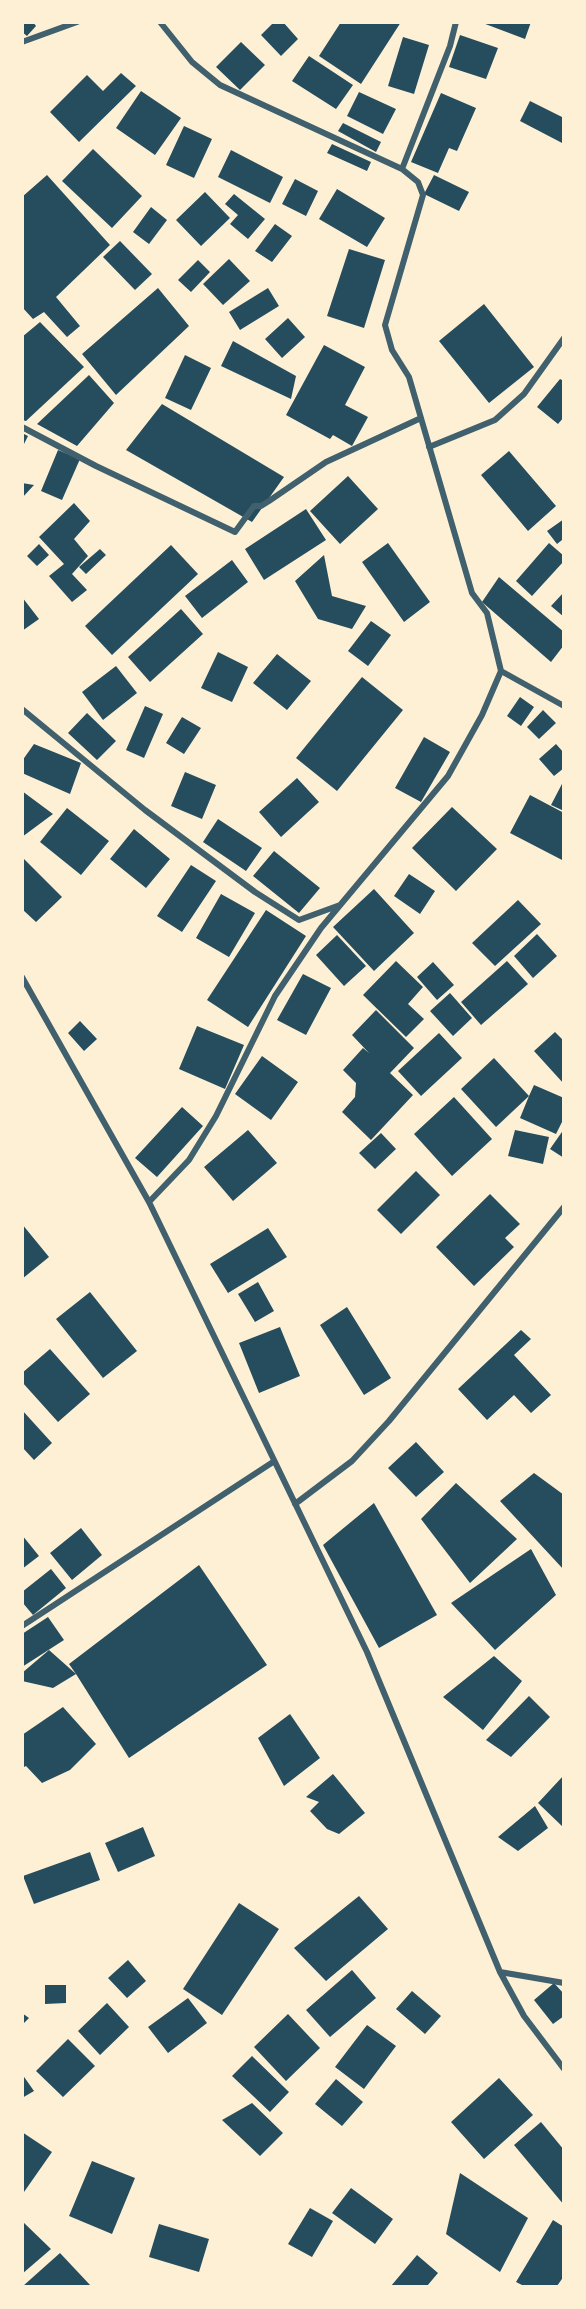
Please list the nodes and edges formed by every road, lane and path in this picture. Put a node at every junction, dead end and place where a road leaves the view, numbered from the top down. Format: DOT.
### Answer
graph roads {
  1 [pos="77,22"];
  2 [pos="160,22"];
  3 [pos="456,22"];
  4 [pos="22,42"];
  5 [pos="402,169"];
  6 [pos="564,338"];
  7 [pos="421,418"];
  8 [pos="22,428"];
  9 [pos="429,447"];
  10 [pos="501,671"];
  11 [pos="564,706"];
  12 [pos="22,709"];
  13 [pos="340,904"];
  14 [pos="22,977"];
  15 [pos="149,1202"];
  16 [pos="564,1208"];
  17 [pos="273,1462"];
  18 [pos="296,1504"];
  19 [pos="22,1616"];
  20 [pos="26,1624"];
  21 [pos="500,1972"];
  22 [pos="564,1983"];
  23 [pos="564,2069"];
  1 -- 4 [label="street"];
  2 -- 5 [label="street"];
  3 -- 5 [label="street"];
  5 -- 7 [label="street"];
  6 -- 9 [label="street"];
  7 -- 8 [label="street"];
  7 -- 9 [label="street"];
  9 -- 10 [label="street"];
  10 -- 11 [label="street"];
  10 -- 13 [label="street"];
  12 -- 13 [label="street"];
  13 -- 15 [label="street"];
  14 -- 15 [label="street"];
  15 -- 17 [label="street"];
  16 -- 18 [label="street"];
  17 -- 18 [label="street"];
  17 -- 20 [label="street"];
  18 -- 21 [label="street"];
  19 -- 20 [label="street"];
  21 -- 22 [label="street"];
  21 -- 23 [label="street"];
}
